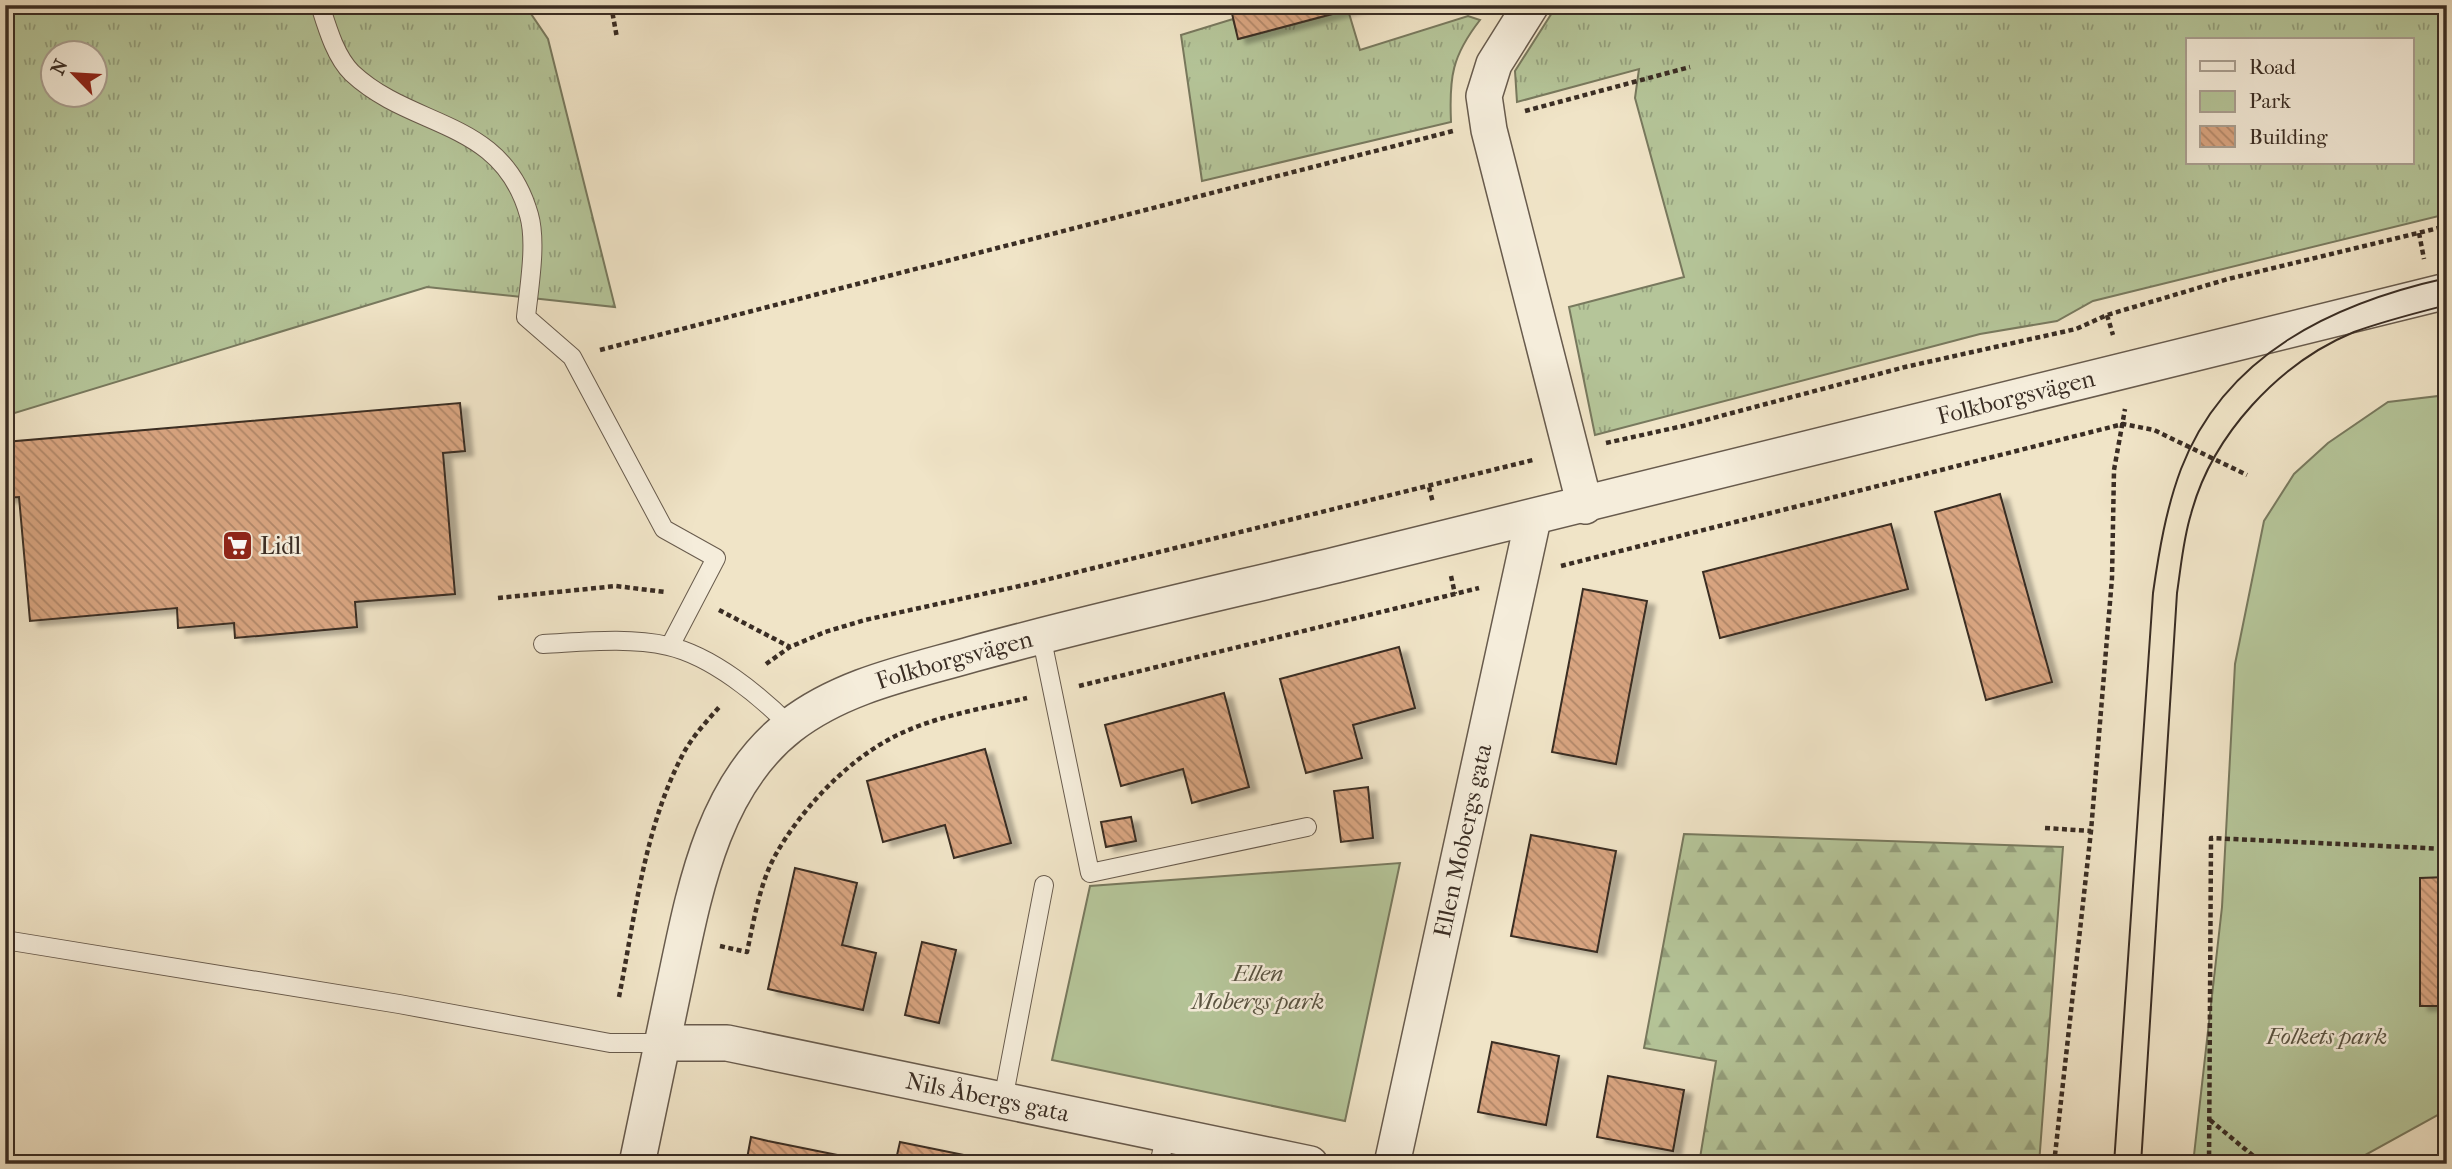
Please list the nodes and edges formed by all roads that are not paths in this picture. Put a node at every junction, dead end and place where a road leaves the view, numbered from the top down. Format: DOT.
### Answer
graph roads {
  1 [pos="320,5"];
  2 [pos="1531,5"];
  3 [pos="2447,291"];
  4 [pos="1585,506"];
  5 [pos="1533,519"];
  6 [pos="1041,635"];
  7 [pos="543,644"];
  8 [pos="670,646"];
  9 [pos="790,726"];
  10 [pos="1307,827"];
  11 [pos="1044,886"];
  12 [pos="5,940"];
  13 [pos="662,1043"];
  14 [pos="1003,1100"];
  15 [pos="1163,1149"];
  16 [pos="637,1164"];
  17 [pos="1310,1164"];
  18 [pos="1392,1164"];
  1 -- 8 [label="lane"];
  2 -- 4 [label="street"];
  3 -- 4 [label="street, Folkborgsvägen"];
  4 -- 5 [label="street, Folkborgsvägen"];
  5 -- 6 [label="street, Folkborgsvägen"];
  5 -- 18 [label="street, Ellen Mobergs gata"];
  6 -- 9 [label="street, Folkborgsvägen"];
  6 -- 10 [label="lane"];
  7 -- 8 [label="lane"];
  8 -- 9 [label="lane"];
  9 -- 13 [label="street, Folkborgsvägen"];
  11 -- 14 [label="lane"];
  12 -- 13 [label="lane"];
  13 -- 14 [label="street, Nils Åbergs gata"];
  13 -- 16 [label="street, Folkborgsvägen"];
  14 -- 15 [label="street, Nils Åbergs gata"];
  15 -- 17 [label="street, Nils Åbergs gata"];
}
